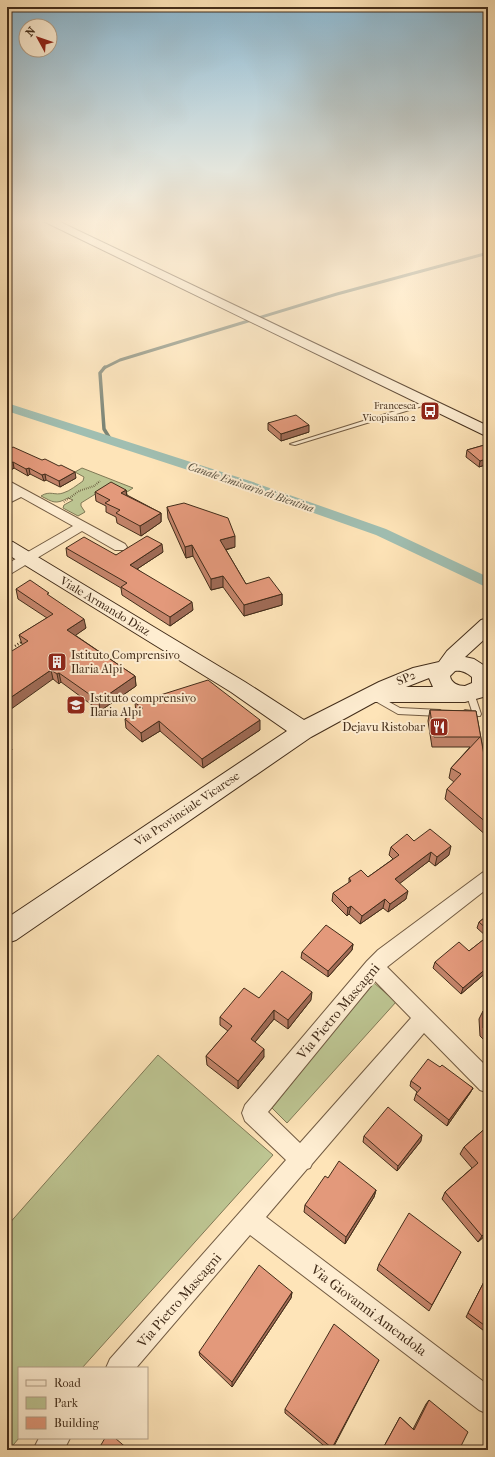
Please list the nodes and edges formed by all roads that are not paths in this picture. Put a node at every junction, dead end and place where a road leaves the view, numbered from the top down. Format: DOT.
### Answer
graph roads {
  1 [pos="188,289"];
  2 [pos="427,403"];
  3 [pos="488,432"];
  4 [pos="293,444"];
  5 [pos="7,484"];
  6 [pos="21,492"];
  7 [pos="7,500"];
  8 [pos="82,526"];
  9 [pos="7,546"];
  10 [pos="120,547"];
  11 [pos="27,558"];
  12 [pos="7,570"];
  13 [pos="477,635"];
  14 [pos="445,667"];
  15 [pos="480,672"];
  16 [pos="371,695"];
  17 [pos="464,702"];
  18 [pos="303,731"];
  19 [pos="488,878"];
  20 [pos="7,932"];
  21 [pos="374,967"];
  22 [pos="424,1018"];
  23 [pos="488,1083"];
  24 [pos="302,1160"];
  25 [pos="250,1220"];
  26 [pos="120,1367"];
  27 [pos="488,1401"];
  28 [pos="56,1439"];
  29 [pos="46,1450"];
  1 -- 2 [label="main road"];
  2 -- 3 [label="main road"];
  2 -- 4 [label="lane"];
  5 -- 6 [label="street"];
  6 -- 7 [label="street"];
  6 -- 8 [label="street"];
  8 -- 10 [label="street"];
  8 -- 11 [label="street"];
  9 -- 11 [label="main road, Viale Armando Diaz"];
  11 -- 12 [label="street"];
  11 -- 18 [label="main road, Viale Armando Diaz"];
  13 -- 14 [label="main road"];
  13 -- 15 [label="main road"];
  14 -- 15 [label="main road"];
  14 -- 16 [label="main road, SP2"];
  14 -- 17 [label="main road"];
  15 -- 17 [label="main road"];
  16 -- 17 [label="main road, SP2"];
  16 -- 18 [label="main road, Via Provinciale Vicarese / SP2"];
  18 -- 20 [label="main road, Via Provinciale Vicarese / SP2"];
  19 -- 21 [label="street, Via Pietro Mascagni"];
  21 -- 22 [label="street"];
  21 -- 24 [label="street, Via Pietro Mascagni"];
  22 -- 23 [label="street"];
  22 -- 24 [label="street, Via Pietro Mascagni"];
  24 -- 25 [label="street, Via Pietro Mascagni"];
  25 -- 26 [label="street, Via Pietro Mascagni"];
  25 -- 27 [label="street, Via Giovanni Amendola"];
  28 -- 29 [label="street"];
}
